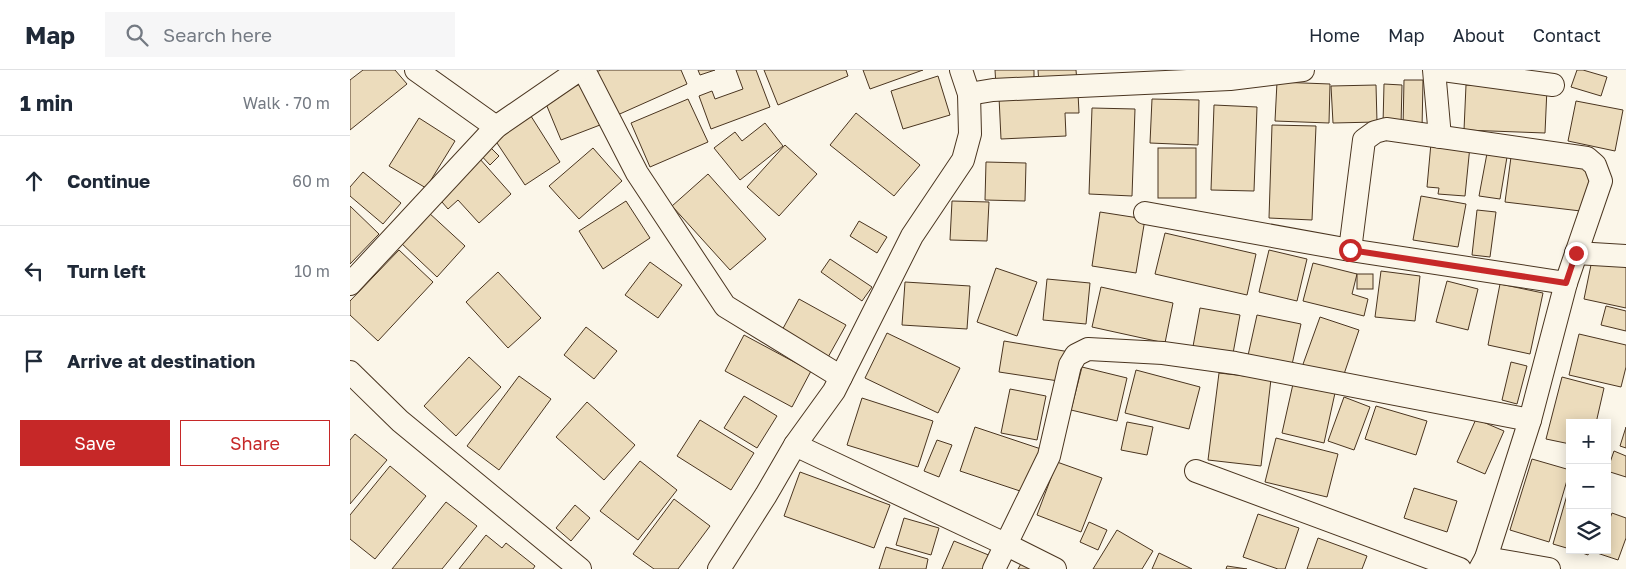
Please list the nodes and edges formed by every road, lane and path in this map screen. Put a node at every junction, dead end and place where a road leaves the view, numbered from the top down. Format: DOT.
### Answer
graph roads {
  1 [pos="416,70"];
  2 [pos="579,70"];
  3 [pos="584,70"];
  4 [pos="961,70"];
  5 [pos="1303,70"];
  6 [pos="1434,70"];
  7 [pos="1443,70"];
  8 [pos="1147,77"];
  9 [pos="1553,85"];
  10 [pos="969,94"];
  11 [pos="496,127"];
  12 [pos="1440,137"];
  13 [pos="1145,213"];
  14 [pos="1350,250"];
  15 [pos="1576,253"];
  16 [pos="1626,256"];
  17 [pos="1566,283"];
  18 [pos="350,284"];
  19 [pos="350,372"];
  20 [pos="841,377"];
  21 [pos="1530,420"];
  22 [pos="795,445"];
  23 [pos="1196,471"];
  24 [pos="1006,544"];
  25 [pos="1483,564"];
  26 [pos="580,569"];
  27 [pos="719,569"];
  28 [pos="994,569"];
  29 [pos="1055,569"];
  30 [pos="1460,569"];
  31 [pos="1549,569"];
  1 -- 11 [label="street"];
  2 -- 11 [label="street"];
  3 -- 20 [label="street"];
  4 -- 10 [label="street"];
  5 -- 8 [label="street"];
  6 -- 12 [label="street"];
  7 -- 9 [label="street"];
  8 -- 10 [label="street"];
  10 -- 20 [label="street"];
  11 -- 18 [label="street"];
  12 -- 14 [label="street"];
  12 -- 15 [label="street"];
  13 -- 14 [label="street"];
  14 -- 17 [label="street"];
  15 -- 16 [label="street"];
  15 -- 17 [label="street"];
  17 -- 21 [label="street"];
  19 -- 26 [label="street"];
  20 -- 22 [label="street"];
  21 -- 24 [label="street"];
  21 -- 25 [label="street"];
  22 -- 24 [label="street"];
  22 -- 27 [label="street"];
  23 -- 30 [label="street"];
  24 -- 28 [label="street"];
  24 -- 29 [label="street"];
  25 -- 31 [label="street"];
}
